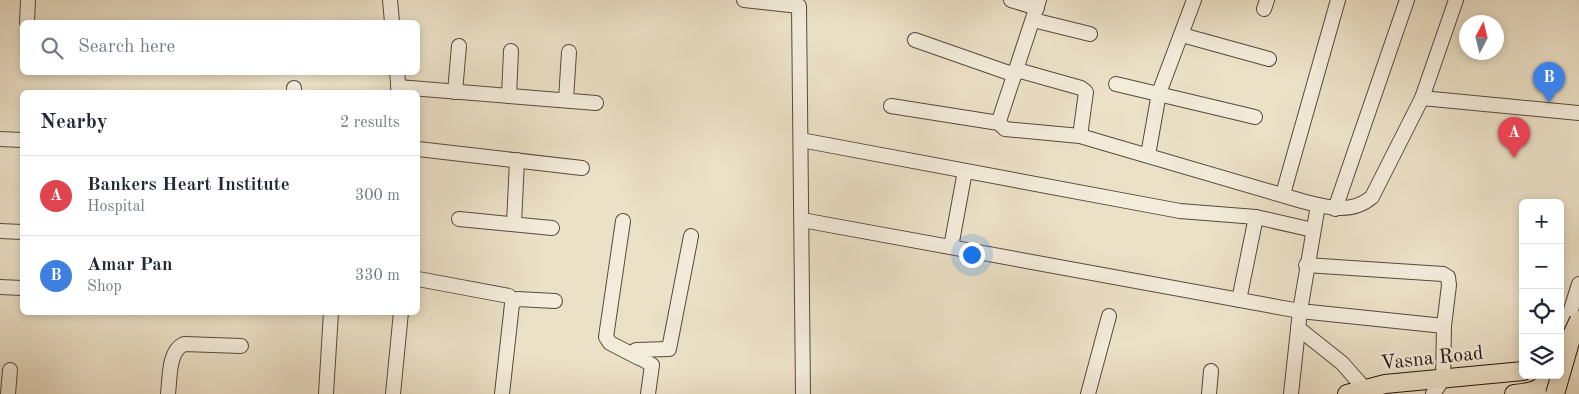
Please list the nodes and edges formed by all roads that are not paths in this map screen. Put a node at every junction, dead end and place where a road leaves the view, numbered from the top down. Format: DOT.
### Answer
graph roads {
  1 [pos="28,0"];
  2 [pos="390,0"];
  3 [pos="744,0"];
  4 [pos="1012,0"];
  5 [pos="1194,0"];
  6 [pos="1338,0"];
  7 [pos="1407,0"];
  8 [pos="1456,0"];
  9 [pos="799,3"];
  10 [pos="1036,9"];
  11 [pos="27,20"];
  12 [pos="392,20"];
  13 [pos="1090,34"];
  14 [pos="1182,35"];
  15 [pos="915,40"];
  16 [pos="459,46"];
  17 [pos="511,51"];
  18 [pos="569,52"];
  19 [pos="1269,59"];
  20 [pos="1016,73"];
  21 [pos="397,75"];
  22 [pos="1116,84"];
  23 [pos="398,90"];
  24 [pos="420,91"];
  25 [pos="455,92"];
  26 [pos="1159,93"];
  27 [pos="509,96"];
  28 [pos="1422,98"];
  29 [pos="566,100"];
  30 [pos="596,103"];
  31 [pos="891,106"];
  32 [pos="1579,113"];
  33 [pos="1254,117"];
  34 [pos="999,123"];
  35 [pos="1080,136"];
  36 [pos="0,139"];
  37 [pos="20,140"];
  38 [pos="801,140"];
  39 [pos="420,149"];
  40 [pos="1148,155"];
  41 [pos="517,160"];
  42 [pos="582,168"];
  43 [pos="965,170"];
  44 [pos="1283,194"];
  45 [pos="1318,205"];
  46 [pos="1335,209"];
  47 [pos="1256,217"];
  48 [pos="459,219"];
  49 [pos="802,220"];
  50 [pos="622,221"];
  51 [pos="514,224"];
  52 [pos="552,228"];
  53 [pos="1313,230"];
  54 [pos="0,231"];
  55 [pos="20,232"];
  56 [pos="692,236"];
  57 [pos="951,247"];
  58 [pos="1306,264"];
  59 [pos="420,279"];
  60 [pos="1579,284"];
  61 [pos="0,286"];
  62 [pos="20,288"];
  63 [pos="509,296"];
  64 [pos="1239,300"];
  65 [pos="555,301"];
  66 [pos="1300,311"];
  67 [pos="331,315"];
  68 [pos="401,315"];
  69 [pos="1109,316"];
  70 [pos="1579,320"];
  71 [pos="1444,326"];
  72 [pos="1298,328"];
  73 [pos="241,346"];
  74 [pos="1568,348"];
  75 [pos="652,365"];
  76 [pos="10,370"];
  77 [pos="1212,371"];
  78 [pos="1519,371"];
  79 [pos="1443,379"];
  80 [pos="1549,388"];
  81 [pos="1365,389"];
  82 [pos="6,392"];
  83 [pos="168,394"];
  84 [pos="326,394"];
  85 [pos="393,394"];
  86 [pos="502,394"];
  87 [pos="648,394"];
  88 [pos="804,394"];
  89 [pos="1088,394"];
  90 [pos="1209,394"];
  91 [pos="1291,394"];
  92 [pos="1347,394"];
  93 [pos="1433,394"];
  94 [pos="1514,394"];
  1 -- 11 [label="street"];
  2 -- 12 [label="street"];
  3 -- 9 [label="street"];
  4 -- 10 [label="street"];
  5 -- 14 [label="street"];
  6 -- 44 [label="street"];
  7 -- 46 [label="street"];
  8 -- 28 [label="street"];
  9 -- 38 [label="street"];
  10 -- 13 [label="street"];
  10 -- 20 [label="street"];
  14 -- 19 [label="street"];
  14 -- 26 [label="street"];
  15 -- 20 [label="street"];
  16 -- 25 [label="street"];
  17 -- 27 [label="street"];
  18 -- 29 [label="street"];
  20 -- 34 [label="street"];
  20 -- 35 [label="street"];
  21 -- 23 [label="street"];
  22 -- 26 [label="street"];
  24 -- 25 [label="street"];
  25 -- 27 [label="street"];
  26 -- 33 [label="street"];
  26 -- 40 [label="street"];
  27 -- 29 [label="street"];
  28 -- 32 [label="street"];
  28 -- 46 [label="street"];
  29 -- 30 [label="street"];
  31 -- 34 [label="street"];
  34 -- 35 [label="street"];
  35 -- 40 [label="street"];
  36 -- 37 [label="street"];
  38 -- 43 [label="street"];
  38 -- 49 [label="street"];
  39 -- 41 [label="street"];
  40 -- 44 [label="street"];
  41 -- 42 [label="street"];
  41 -- 51 [label="street"];
  43 -- 47 [label="street"];
  43 -- 57 [label="street"];
  44 -- 45 [label="street"];
  45 -- 46 [label="street"];
  45 -- 53 [label="street"];
  47 -- 53 [label="street"];
  47 -- 64 [label="street"];
  48 -- 51 [label="street"];
  49 -- 57 [label="street"];
  49 -- 88 [label="street"];
  50 -- 75 [label="street"];
  51 -- 52 [label="street"];
  53 -- 58 [label="street"];
  54 -- 55 [label="street"];
  56 -- 75 [label="street"];
  57 -- 64 [label="street"];
  58 -- 66 [label="street"];
  58 -- 71 [label="street"];
  59 -- 63 [label="street"];
  60 -- 74 [label="street"];
  61 -- 62 [label="street"];
  64 -- 66 [label="street"];
  65 -- 86 [label="street"];
  66 -- 71 [label="street"];
  66 -- 72 [label="street"];
  67 -- 84 [label="street"];
  68 -- 85 [label="street"];
  69 -- 89 [label="street"];
  70 -- 80 [label="main road, bridge"];
  71 -- 79 [label="street"];
  72 -- 81 [label="street"];
  72 -- 91 [label="street"];
  73 -- 83 [label="street"];
  75 -- 87 [label="street"];
  76 -- 82 [label="street"];
  77 -- 90 [label="street"];
  78 -- 79 [label="main road, Vasna Road"];
  79 -- 81 [label="main road, Vasna Road"];
  79 -- 93 [label="street"];
  80 -- 94 [label="main road"];
  81 -- 92 [label="main road, Vasna Road"];
}
